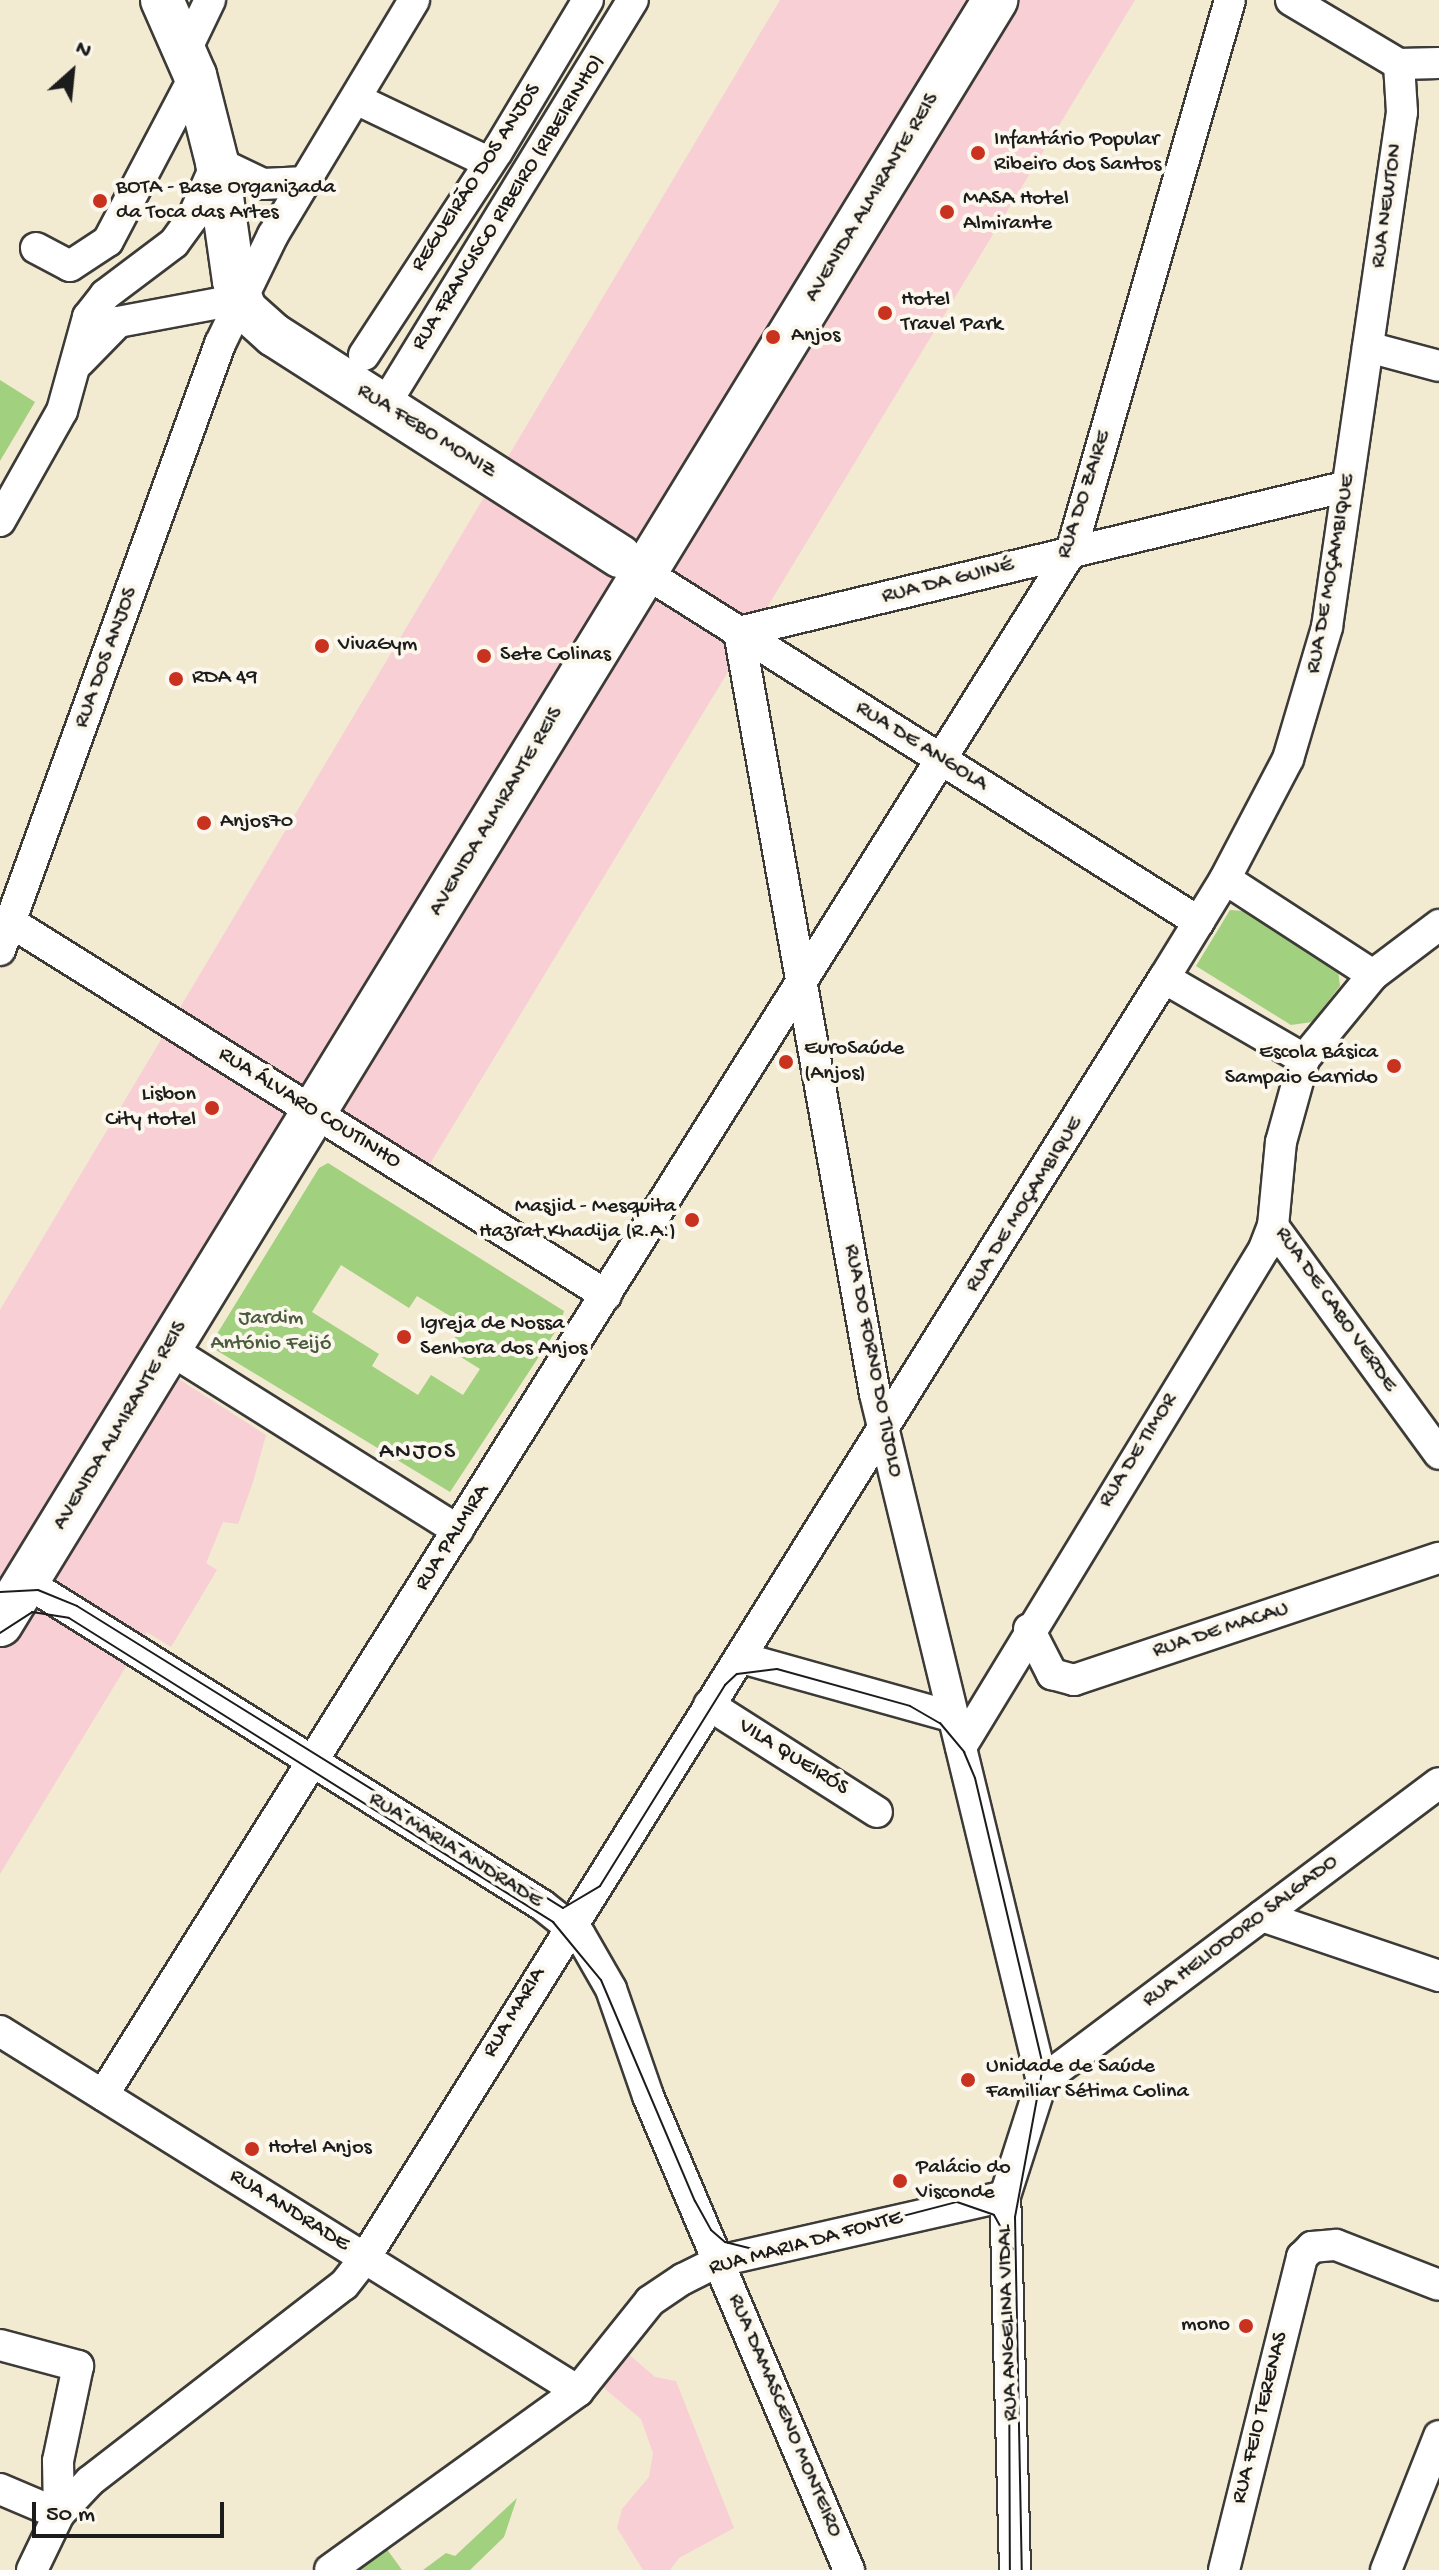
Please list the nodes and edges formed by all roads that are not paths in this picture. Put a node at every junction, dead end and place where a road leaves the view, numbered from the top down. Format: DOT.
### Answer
graph roads {
  1 [pos="162,0"];
  2 [pos="210,0"];
  3 [pos="414,0"];
  4 [pos="588,0"];
  5 [pos="633,0"];
  6 [pos="963,0"];
  7 [pos="995,0"];
  8 [pos="1230,0"];
  9 [pos="1291,0"];
  10 [pos="1439,63"];
  11 [pos="190,64"];
  12 [pos="1399,64"];
  13 [pos="356,99"];
  14 [pos="217,162"];
  15 [pos="488,162"];
  16 [pos="306,182"];
  17 [pos="36,248"];
  18 [pos="241,299"];
  19 [pos="1368,347"];
  20 [pos="364,355"];
  21 [pos="79,362"];
  22 [pos="1439,366"];
  23 [pos="384,406"];
  24 [pos="1344,487"];
  25 [pos="0,521"];
  26 [pos="1071,552"];
  27 [pos="632,564"];
  28 [pos="739,632"];
  29 [pos="941,760"];
  30 [pos="1225,879"];
  31 [pos="1199,922"];
  32 [pos="1439,925"];
  33 [pos="6,937"];
  34 [pos="1373,975"];
  35 [pos="1164,978"];
  36 [pos="802,981"];
  37 [pos="1304,1059"];
  38 [pos="302,1105"];
  39 [pos="1273,1226"];
  40 [pos="606,1295"];
  41 [pos="169,1349"];
  42 [pos="883,1431"];
  43 [pos="1439,1454"];
  44 [pos="458,1530"];
  45 [pos="1439,1558"];
  46 [pos="9,1574"];
  47 [pos="0,1624"];
  48 [pos="1029,1629"];
  49 [pos="742,1658"];
  50 [pos="1003,1675"];
  51 [pos="943,1676"];
  52 [pos="709,1705"];
  53 [pos="953,1717"];
  54 [pos="961,1747"];
  55 [pos="312,1762"];
  56 [pos="1439,1783"];
  57 [pos="877,1812"];
  58 [pos="1262,1916"];
  59 [pos="569,1924"];
  60 [pos="1439,1976"];
  61 [pos="0,2031"];
  62 [pos="1042,2081"];
  63 [pos="103,2095"];
  64 [pos="1005,2196"];
  65 [pos="365,2258"];
  66 [pos="719,2261"];
  67 [pos="1439,2285"];
  68 [pos="0,2345"];
  69 [pos="578,2391"];
  70 [pos="1439,2436"];
  71 [pos="0,2489"];
  72 [pos="59,2514"];
  73 [pos="32,2570"];
  74 [pos="330,2570"];
  75 [pos="849,2570"];
  76 [pos="1015,2570"];
  77 [pos="1224,2570"];
  78 [pos="1386,2570"];
  1 -- 11 [label="main road"];
  2 -- 11 [label="street"];
  3 -- 13 [label="street, RUA DOS ANJOS"];
  4 -- 15 [label="street, REGUEIRÃO DOS ANJOS"];
  5 -- 23 [label="street, RUA FRANCISCO RIBEIRO (RIBEIRINHO)"];
  6 -- 27 [label="main road, AVENIDA ALMIRANTE REIS"];
  7 -- 27 [label="main road, AVENIDA ALMIRANTE REIS"];
  8 -- 26 [label="street, RUA DO ZAIRE"];
  9 -- 12 [label="street"];
  10 -- 12 [label="street"];
  11 -- 14 [label="main road"];
  11 -- 17 [label="street"];
  12 -- 19 [label="street, RUA NEWTON"];
  13 -- 15 [label="street"];
  13 -- 16 [label="street, RUA DOS ANJOS"];
  14 -- 16 [label="street"];
  14 -- 18 [label="main road"];
  14 -- 21 [label="street"];
  15 -- 20 [label="street, REGUEIRÃO DOS ANJOS"];
  16 -- 18 [label="street, RUA DOS ANJOS"];
  18 -- 21 [label="street"];
  18 -- 23 [label="main road, RUA FEBO MONIZ"];
  18 -- 33 [label="street, RUA DOS ANJOS"];
  19 -- 22 [label="street"];
  19 -- 24 [label="street, RUA DE MOÇAMBIQUE"];
  21 -- 25 [label="street"];
  23 -- 27 [label="main road, RUA FEBO MONIZ"];
  24 -- 26 [label="street, RUA DA GUINÉ"];
  24 -- 30 [label="street, RUA DE MOÇAMBIQUE"];
  26 -- 28 [label="street, RUA DA GUINÉ"];
  26 -- 29 [label="street, RUA DO ZAIRE"];
  27 -- 28 [label="street, RUA DE ANGOLA"];
  27 -- 38 [label="main road, AVENIDA ALMIRANTE REIS"];
  28 -- 29 [label="street, RUA DE ANGOLA"];
  28 -- 36 [label="street, RUA DO FORNO DO TIJOLO"];
  29 -- 31 [label="street, RUA DE ANGOLA"];
  29 -- 36 [label="street, RUA DO ZAIRE"];
  30 -- 31 [label="street, RUA DE MOÇAMBIQUE"];
  30 -- 34 [label="street"];
  31 -- 35 [label="street, RUA DE MOÇAMBIQUE"];
  32 -- 34 [label="street"];
  33 -- 38 [label="street, RUA ÁLVARO COUTINHO"];
  34 -- 37 [label="street"];
  35 -- 37 [label="street"];
  35 -- 42 [label="street, RUA DE MOÇAMBIQUE"];
  36 -- 40 [label="street, RUA PALMIRA"];
  36 -- 42 [label="street, RUA DO FORNO DO TIJOLO"];
  37 -- 39 [label="street, RUA DE CABO VERDE"];
  38 -- 40 [label="street, RUA ÁLVARO COUTINHO"];
  38 -- 41 [label="main road, AVENIDA ALMIRANTE REIS"];
  38 -- 46 [label="main road, AVENIDA ALMIRANTE REIS"];
  39 -- 43 [label="street, RUA DE CABO VERDE"];
  39 -- 48 [label="street, RUA DE TIMOR"];
  40 -- 44 [label="street, RUA PALMIRA"];
  41 -- 44 [label="street"];
  41 -- 46 [label="main road, AVENIDA ALMIRANTE REIS"];
  42 -- 49 [label="street, RUA MARIA"];
  42 -- 51 [label="street, RUA DO FORNO DO TIJOLO"];
  44 -- 55 [label="street, RUA PALMIRA"];
  45 -- 48 [label="street, RUA DE MACAU"];
  46 -- 47 [label="main road, AVENIDA ALMIRANTE REIS"];
  46 -- 55 [label="street, RUA MARIA ANDRADE"];
  48 -- 50 [label="street, RUA DE TIMOR"];
  49 -- 52 [label="street, RUA MARIA"];
  49 -- 53 [label="street"];
  50 -- 51 [label="street"];
  50 -- 54 [label="street, RUA DE TIMOR"];
  51 -- 53 [label="street, RUA DO FORNO DO TIJOLO"];
  52 -- 57 [label="street, VILA QUEIRÓS"];
  52 -- 59 [label="street, RUA MARIA"];
  53 -- 54 [label="street, RUA DO FORNO DO TIJOLO"];
  54 -- 62 [label="street, RUA DO FORNO DO TIJOLO"];
  55 -- 59 [label="street, RUA MARIA ANDRADE"];
  55 -- 63 [label="street, RUA PALMIRA"];
  56 -- 58 [label="street, RUA HELIODORO SALGADO"];
  58 -- 60 [label="street"];
  58 -- 62 [label="street, RUA HELIODORO SALGADO"];
  59 -- 65 [label="street, RUA MARIA"];
  59 -- 66 [label="street, RUA MARIA ANDRADE"];
  61 -- 63 [label="street, RUA ANDRADE"];
  62 -- 64 [label="street, RUA ANGELINA VIDAL"];
  63 -- 65 [label="street, RUA ANDRADE"];
  64 -- 66 [label="street, RUA MARIA DA FONTE"];
  64 -- 76 [label="street, RUA ANGELINA VIDAL"];
  65 -- 69 [label="street, RUA ANDRADE"];
  65 -- 72 [label="street, RUA MARIA"];
  66 -- 69 [label="street, RUA MARIA DA FONTE"];
  66 -- 75 [label="street, RUA DAMASCENO MONTEIRO"];
  67 -- 77 [label="street, RUA FEIO TERENAS"];
  68 -- 72 [label="street"];
  69 -- 74 [label="street, RUA MARIA DA FONTE"];
  70 -- 78 [label="street"];
  71 -- 72 [label="street"];
  72 -- 73 [label="street"];
}
